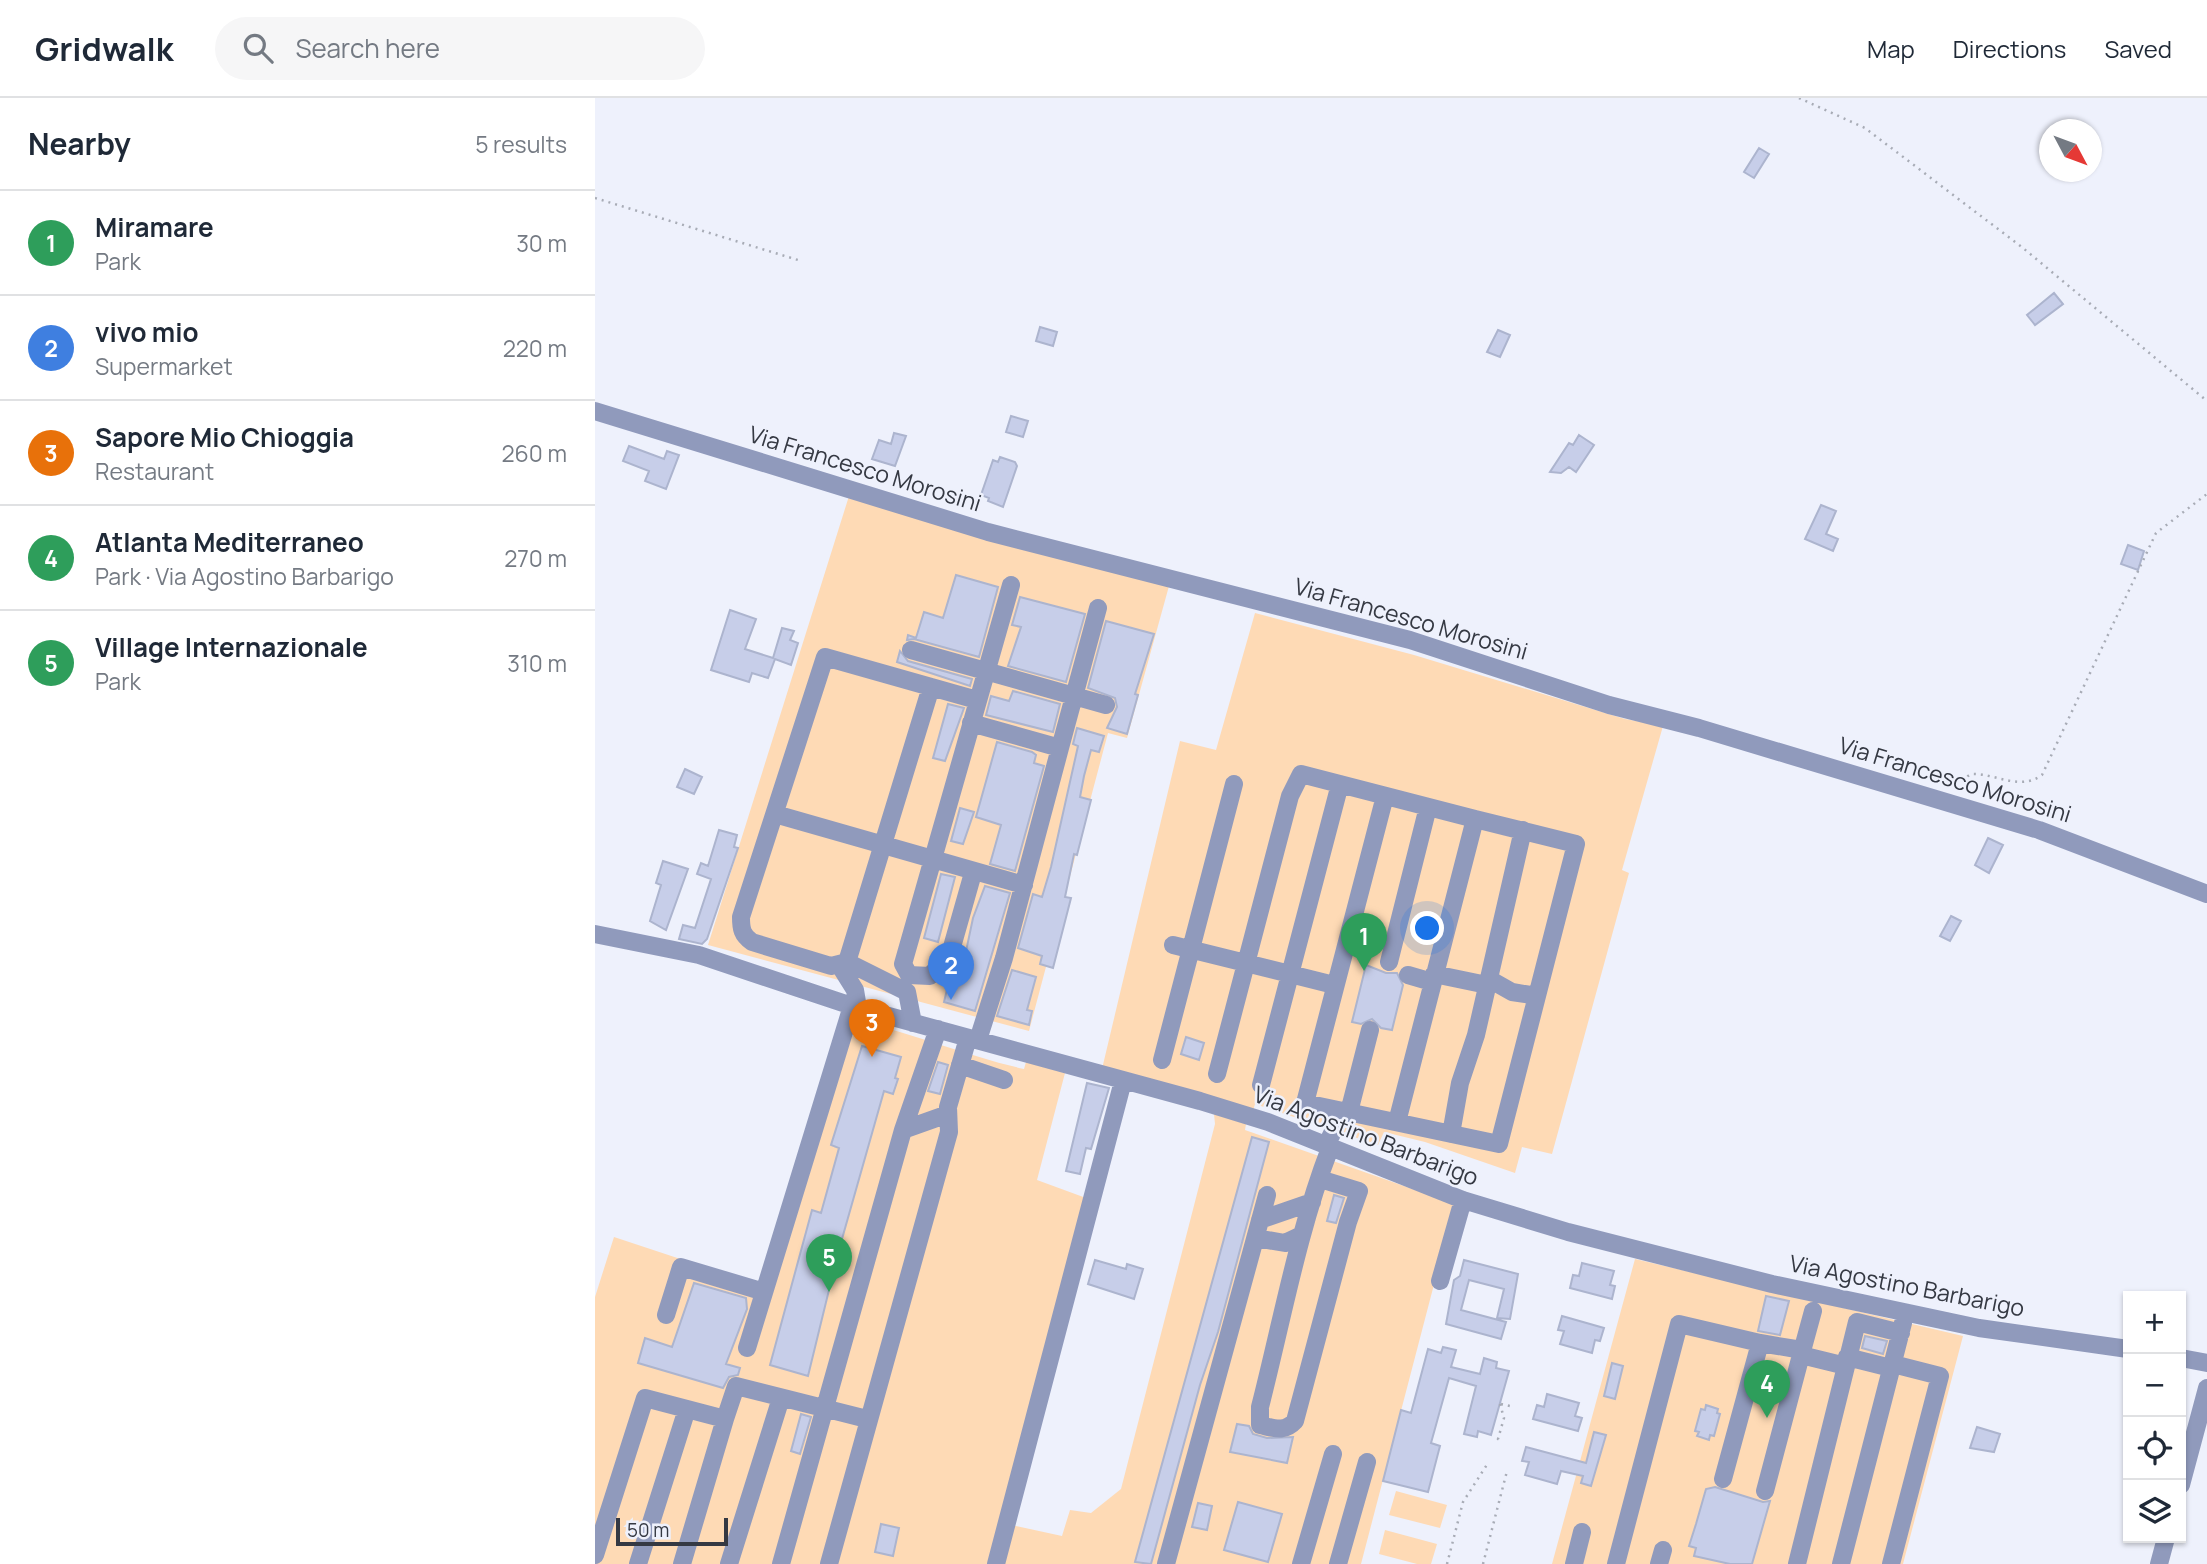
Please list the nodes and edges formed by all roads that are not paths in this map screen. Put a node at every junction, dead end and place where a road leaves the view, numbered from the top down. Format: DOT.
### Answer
graph roads {
  1 [pos="595,411"];
  2 [pos="1011,585"];
  3 [pos="1098,608"];
  4 [pos="911,650"];
  5 [pos="986,672"];
  6 [pos="931,687"];
  7 [pos="1074,697"];
  8 [pos="977,699"];
  9 [pos="1106,705"];
  10 [pos="971,723"];
  11 [pos="1060,748"];
  12 [pos="1234,784"];
  13 [pos="1340,784"];
  14 [pos="1385,796"];
  15 [pos="1428,807"];
  16 [pos="775,814"];
  17 [pos="1475,819"];
  18 [pos="1523,830"];
  19 [pos="884,846"];
  20 [pos="933,861"];
  21 [pos="973,873"];
  22 [pos="1024,885"];
  23 [pos="2207,894"];
  24 [pos="595,934"];
  25 [pos="1173,945"];
  26 [pos="1191,950"];
  27 [pos="1389,961"];
  28 [pos="1246,963"];
  29 [pos="843,964"];
  30 [pos="1290,974"];
  31 [pos="1408,975"];
  32 [pos="1433,978"];
  33 [pos="1488,982"];
  34 [pos="1334,985"];
  35 [pos="1537,996"];
  36 [pos="855,1007"];
  37 [pos="913,1023"];
  38 [pos="938,1030"];
  39 [pos="1370,1030"];
  40 [pos="973,1039"];
  41 [pos="1162,1060"];
  42 [pos="960,1065"];
  43 [pos="1217,1074"];
  44 [pos="1004,1080"];
  45 [pos="1123,1082"];
  46 [pos="1261,1085"];
  47 [pos="1346,1111"];
  48 [pos="948,1114"];
  49 [pos="1397,1122"];
  50 [pos="903,1130"];
  51 [pos="1451,1134"];
  52 [pos="1328,1147"];
  53 [pos="1320,1180"];
  54 [pos="1267,1195"];
  55 [pos="1463,1200"];
  56 [pos="1312,1202"];
  57 [pos="1260,1220"];
  58 [pos="1302,1235"];
  59 [pos="1255,1238"];
  60 [pos="1440,1281"];
  61 [pos="764,1292"];
  62 [pos="1813,1311"];
  63 [pos="1905,1313"];
  64 [pos="666,1315"];
  65 [pos="1901,1332"];
  66 [pos="1760,1343"];
  67 [pos="747,1348"];
  68 [pos="2123,1348"];
  69 [pos="1802,1352"];
  70 [pos="2186,1359"];
  71 [pos="1847,1361"];
  72 [pos="2207,1363"];
  73 [pos="1892,1366"];
  74 [pos="2207,1388"];
  75 [pos="781,1398"];
  76 [pos="824,1406"];
  77 [pos="687,1409"];
  78 [pos="725,1419"];
  79 [pos="867,1419"];
  80 [pos="1333,1454"];
  81 [pos="1367,1462"];
  82 [pos="1723,1479"];
  83 [pos="2182,1480"];
  84 [pos="1765,1491"];
  85 [pos="1583,1532"];
  86 [pos="2165,1543"];
  87 [pos="595,1555"];
  88 [pos="638,1564"];
  89 [pos="682,1564"];
  90 [pos="729,1564"];
  91 [pos="781,1564"];
  92 [pos="829,1564"];
  93 [pos="996,1564"];
  94 [pos="1166,1564"];
  95 [pos="1301,1564"];
  96 [pos="1338,1564"];
  97 [pos="1574,1564"];
  98 [pos="1616,1564"];
  99 [pos="1797,1564"];
  100 [pos="1841,1564"];
  101 [pos="1891,1564"];
  102 [pos="2159,1564"];
  1 -- 23 [label="street, Via Francesco Morosini"];
  2 -- 5 [label="street"];
  3 -- 7 [label="street"];
  4 -- 5 [label="street"];
  5 -- 7 [label="street"];
  5 -- 8 [label="street"];
  6 -- 8 [label="street"];
  6 -- 16 [label="street"];
  6 -- 19 [label="street"];
  7 -- 9 [label="street"];
  7 -- 11 [label="street"];
  8 -- 10 [label="street"];
  10 -- 11 [label="street"];
  10 -- 20 [label="street"];
  11 -- 22 [label="street"];
  12 -- 26 [label="street"];
  13 -- 14 [label="street"];
  13 -- 28 [label="street"];
  13 -- 30 [label="street"];
  14 -- 15 [label="street"];
  14 -- 34 [label="street"];
  15 -- 17 [label="street"];
  15 -- 27 [label="street"];
  16 -- 19 [label="street"];
  16 -- 29 [label="street"];
  17 -- 18 [label="street"];
  17 -- 32 [label="street"];
  18 -- 33 [label="street"];
  18 -- 35 [label="street"];
  19 -- 20 [label="street"];
  19 -- 29 [label="street"];
  20 -- 21 [label="street"];
  20 -- 21 [label="street"];
  21 -- 22 [label="street"];
  22 -- 40 [label="street"];
  24 -- 36 [label="street, Via Agostino Barbarigo"];
  25 -- 26 [label="street"];
  26 -- 28 [label="street"];
  26 -- 41 [label="street"];
  28 -- 30 [label="street"];
  28 -- 43 [label="street"];
  29 -- 36 [label="street"];
  29 -- 37 [label="street"];
  30 -- 34 [label="street"];
  30 -- 46 [label="street"];
  31 -- 32 [label="street"];
  32 -- 33 [label="street"];
  32 -- 49 [label="street"];
  33 -- 35 [label="street"];
  33 -- 51 [label="street"];
  34 -- 47 [label="street"];
  35 -- 51 [label="street"];
  36 -- 37 [label="street, Via Agostino Barbarigo"];
  36 -- 61 [label="street"];
  37 -- 38 [label="street, Via Agostino Barbarigo"];
  38 -- 40 [label="street, Via Agostino Barbarigo"];
  38 -- 50 [label="street"];
  39 -- 47 [label="street"];
  40 -- 42 [label="street"];
  40 -- 45 [label="street, Via Agostino Barbarigo"];
  42 -- 44 [label="street"];
  42 -- 48 [label="street"];
  45 -- 52 [label="street, Via Agostino Barbarigo"];
  45 -- 93 [label="street"];
  47 -- 49 [label="street"];
  47 -- 52 [label="street"];
  48 -- 50 [label="street"];
  48 -- 79 [label="street"];
  49 -- 51 [label="street"];
  50 -- 76 [label="street"];
  52 -- 53 [label="street"];
  52 -- 55 [label="street, Via Agostino Barbarigo"];
  53 -- 56 [label="street"];
  53 -- 58 [label="street"];
  54 -- 57 [label="street"];
  55 -- 60 [label="street"];
  55 -- 63 [label="street, Via Agostino Barbarigo"];
  56 -- 57 [label="street"];
  56 -- 58 [label="street"];
  57 -- 59 [label="street"];
  58 -- 59 [label="street"];
  59 -- 94 [label="street"];
  61 -- 64 [label="street"];
  61 -- 67 [label="street"];
  62 -- 69 [label="street"];
  63 -- 65 [label="street"];
  63 -- 68 [label="street, Via Agostino Barbarigo"];
  65 -- 71 [label="street"];
  65 -- 73 [label="street"];
  66 -- 69 [label="street"];
  66 -- 82 [label="street"];
  66 -- 98 [label="street"];
  69 -- 71 [label="street"];
  69 -- 84 [label="street"];
  70 -- 72 [label="street"];
  71 -- 73 [label="street"];
  71 -- 99 [label="street"];
  73 -- 100 [label="street"];
  73 -- 101 [label="street"];
  74 -- 83 [label="street"];
  75 -- 76 [label="street"];
  75 -- 78 [label="street"];
  75 -- 90 [label="street"];
  76 -- 79 [label="street"];
  76 -- 91 [label="street"];
  77 -- 78 [label="street"];
  77 -- 87 [label="street"];
  77 -- 88 [label="street"];
  78 -- 89 [label="street"];
  79 -- 92 [label="street"];
  80 -- 95 [label="street"];
  81 -- 96 [label="street"];
  85 -- 97 [label="street"];
  86 -- 102 [label="street"];
}
